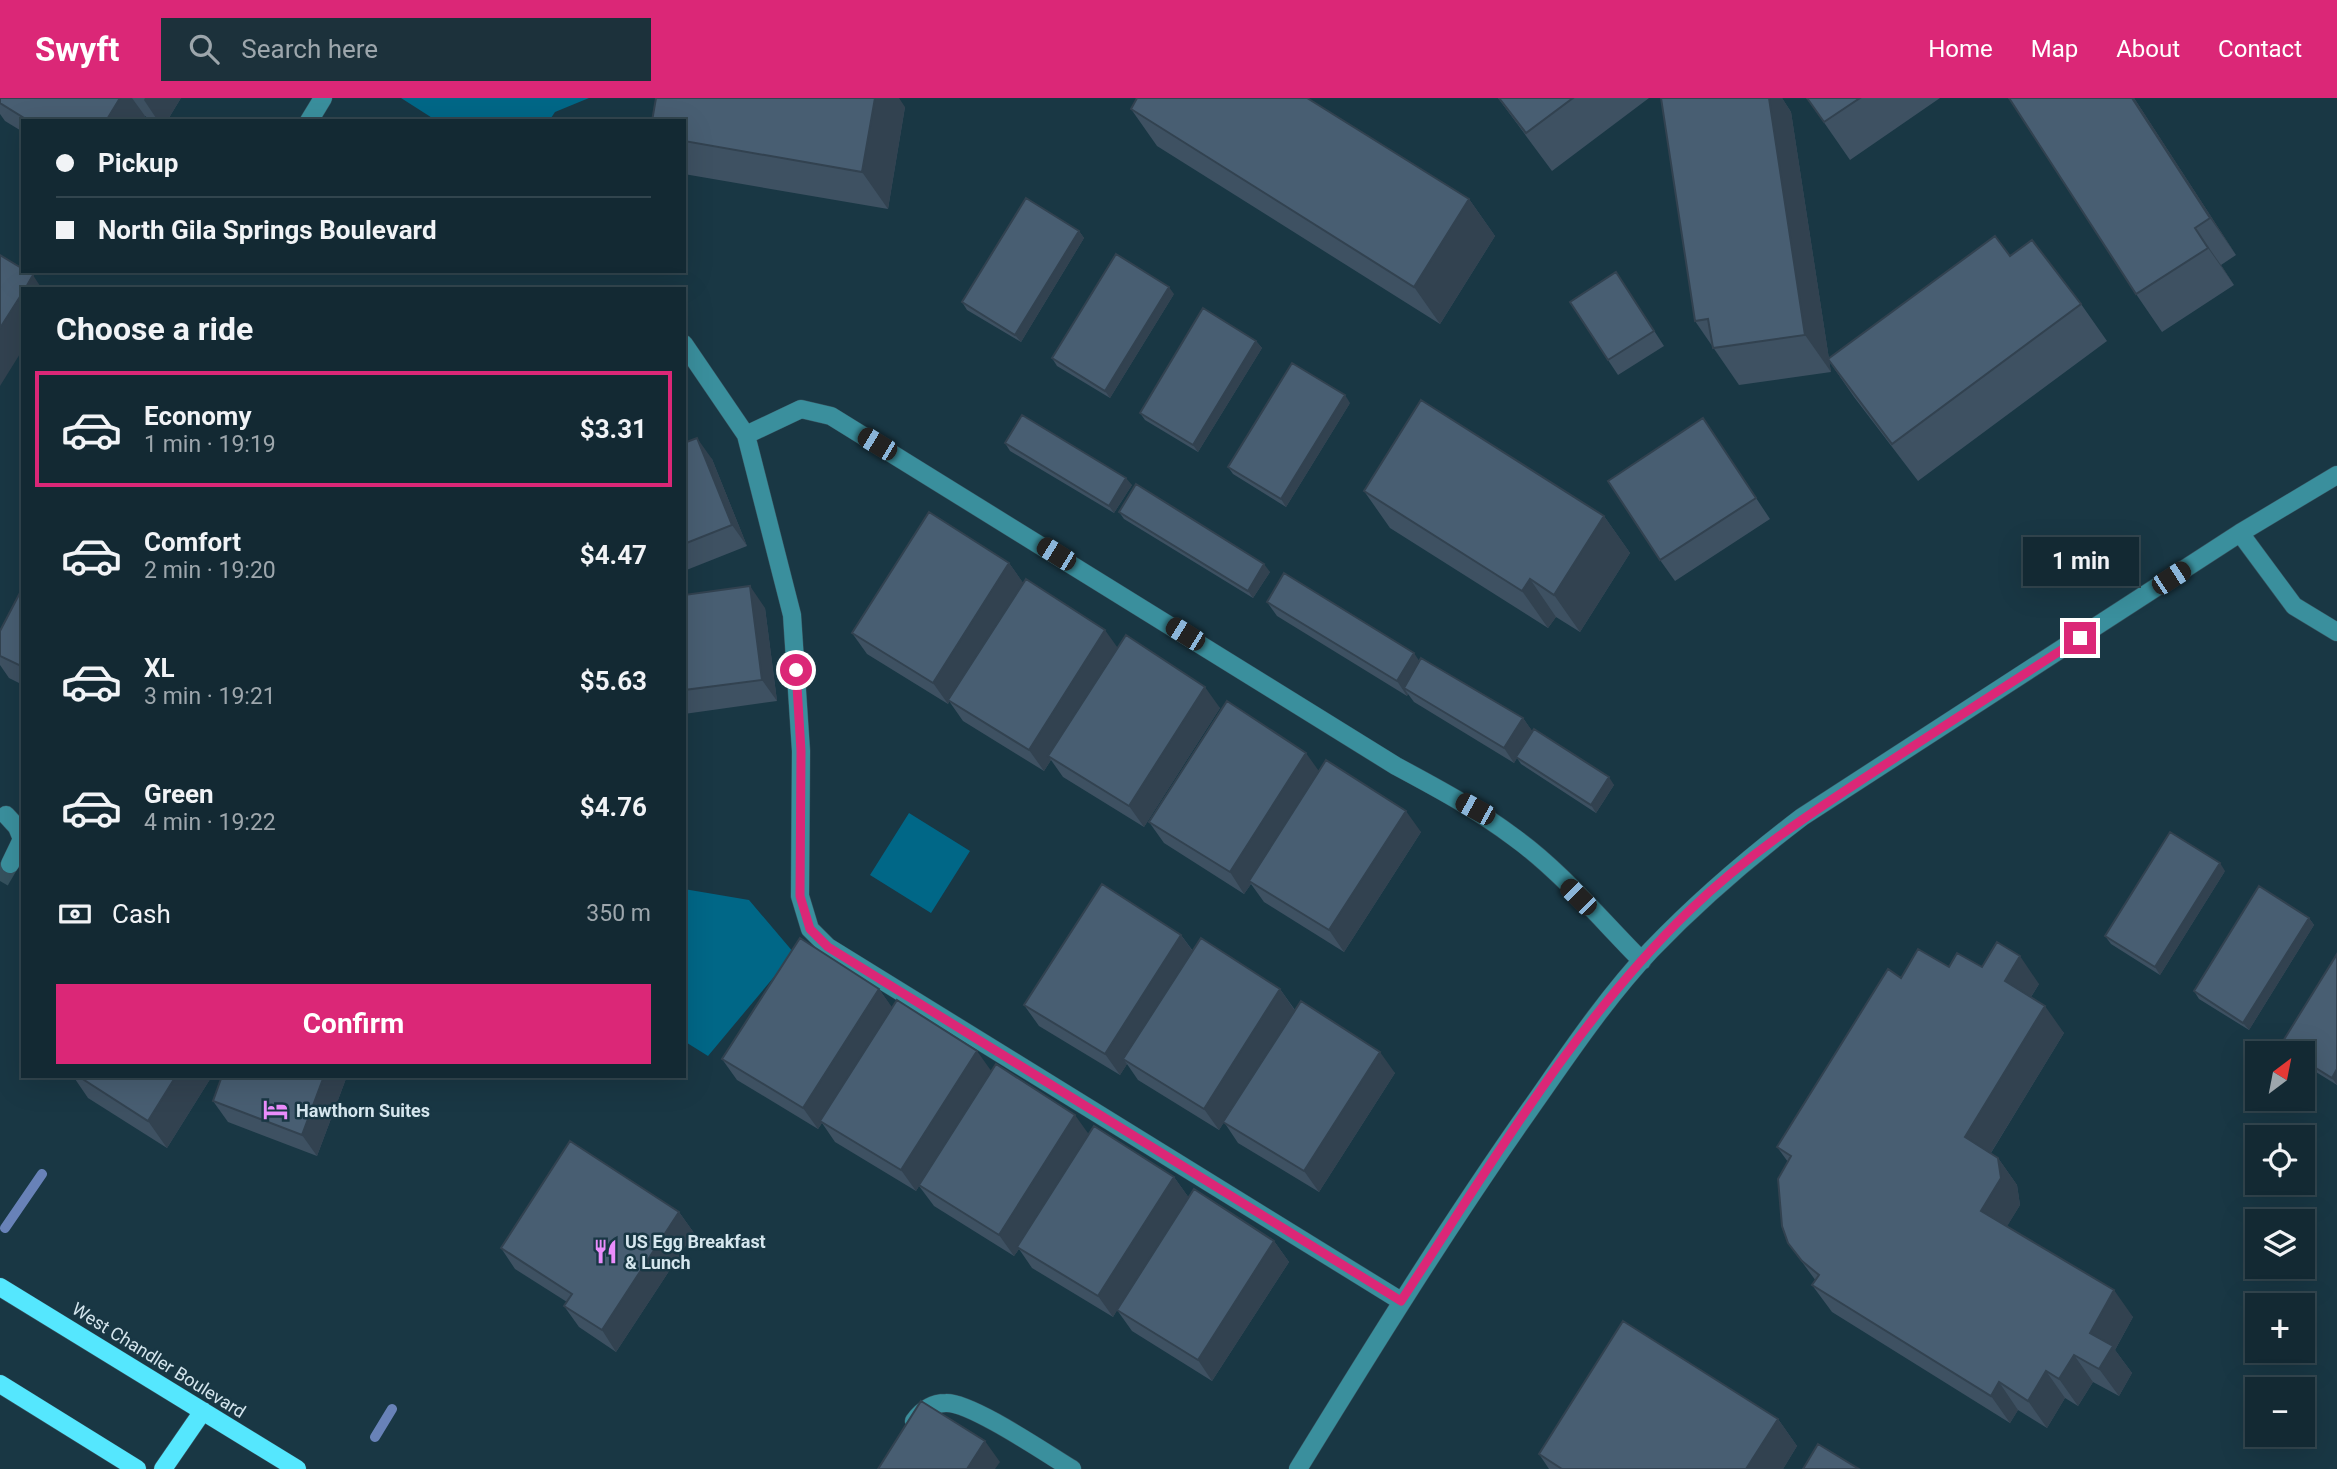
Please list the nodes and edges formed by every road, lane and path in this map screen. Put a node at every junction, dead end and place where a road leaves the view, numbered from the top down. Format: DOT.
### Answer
graph roads {
  1 [pos="323,98"];
  2 [pos="310,119"];
  3 [pos="686,347"];
  4 [pos="747,435"];
  5 [pos="2337,475"];
  6 [pos="2240,533"];
  7 [pos="2337,632"];
  8 [pos="2,816"];
  9 [pos="21,837"];
  10 [pos="21,841"];
  11 [pos="10,864"];
  12 [pos="1642,961"];
  13 [pos="0,1287"];
  14 [pos="1401,1301"];
  15 [pos="0,1384"];
  16 [pos="203,1412"];
  17 [pos="904,1438"];
  18 [pos="138,1469"];
  19 [pos="163,1469"];
  20 [pos="297,1469"];
  21 [pos="1072,1469"];
  22 [pos="1298,1469"];
  1 -- 2 [label="street"];
  3 -- 4 [label="street"];
  4 -- 12 [label="street"];
  4 -- 14 [label="street"];
  5 -- 6 [label="street"];
  6 -- 7 [label="street"];
  6 -- 12 [label="street"];
  8 -- 9 [label="street"];
  10 -- 11 [label="street"];
  12 -- 14 [label="street"];
  13 -- 16 [label="main road, West Chandler Boulevard"];
  14 -- 22 [label="street"];
  15 -- 18 [label="main road"];
  16 -- 19 [label="main road"];
  16 -- 20 [label="main road, West Chandler Boulevard"];
  17 -- 21 [label="street"];
}
